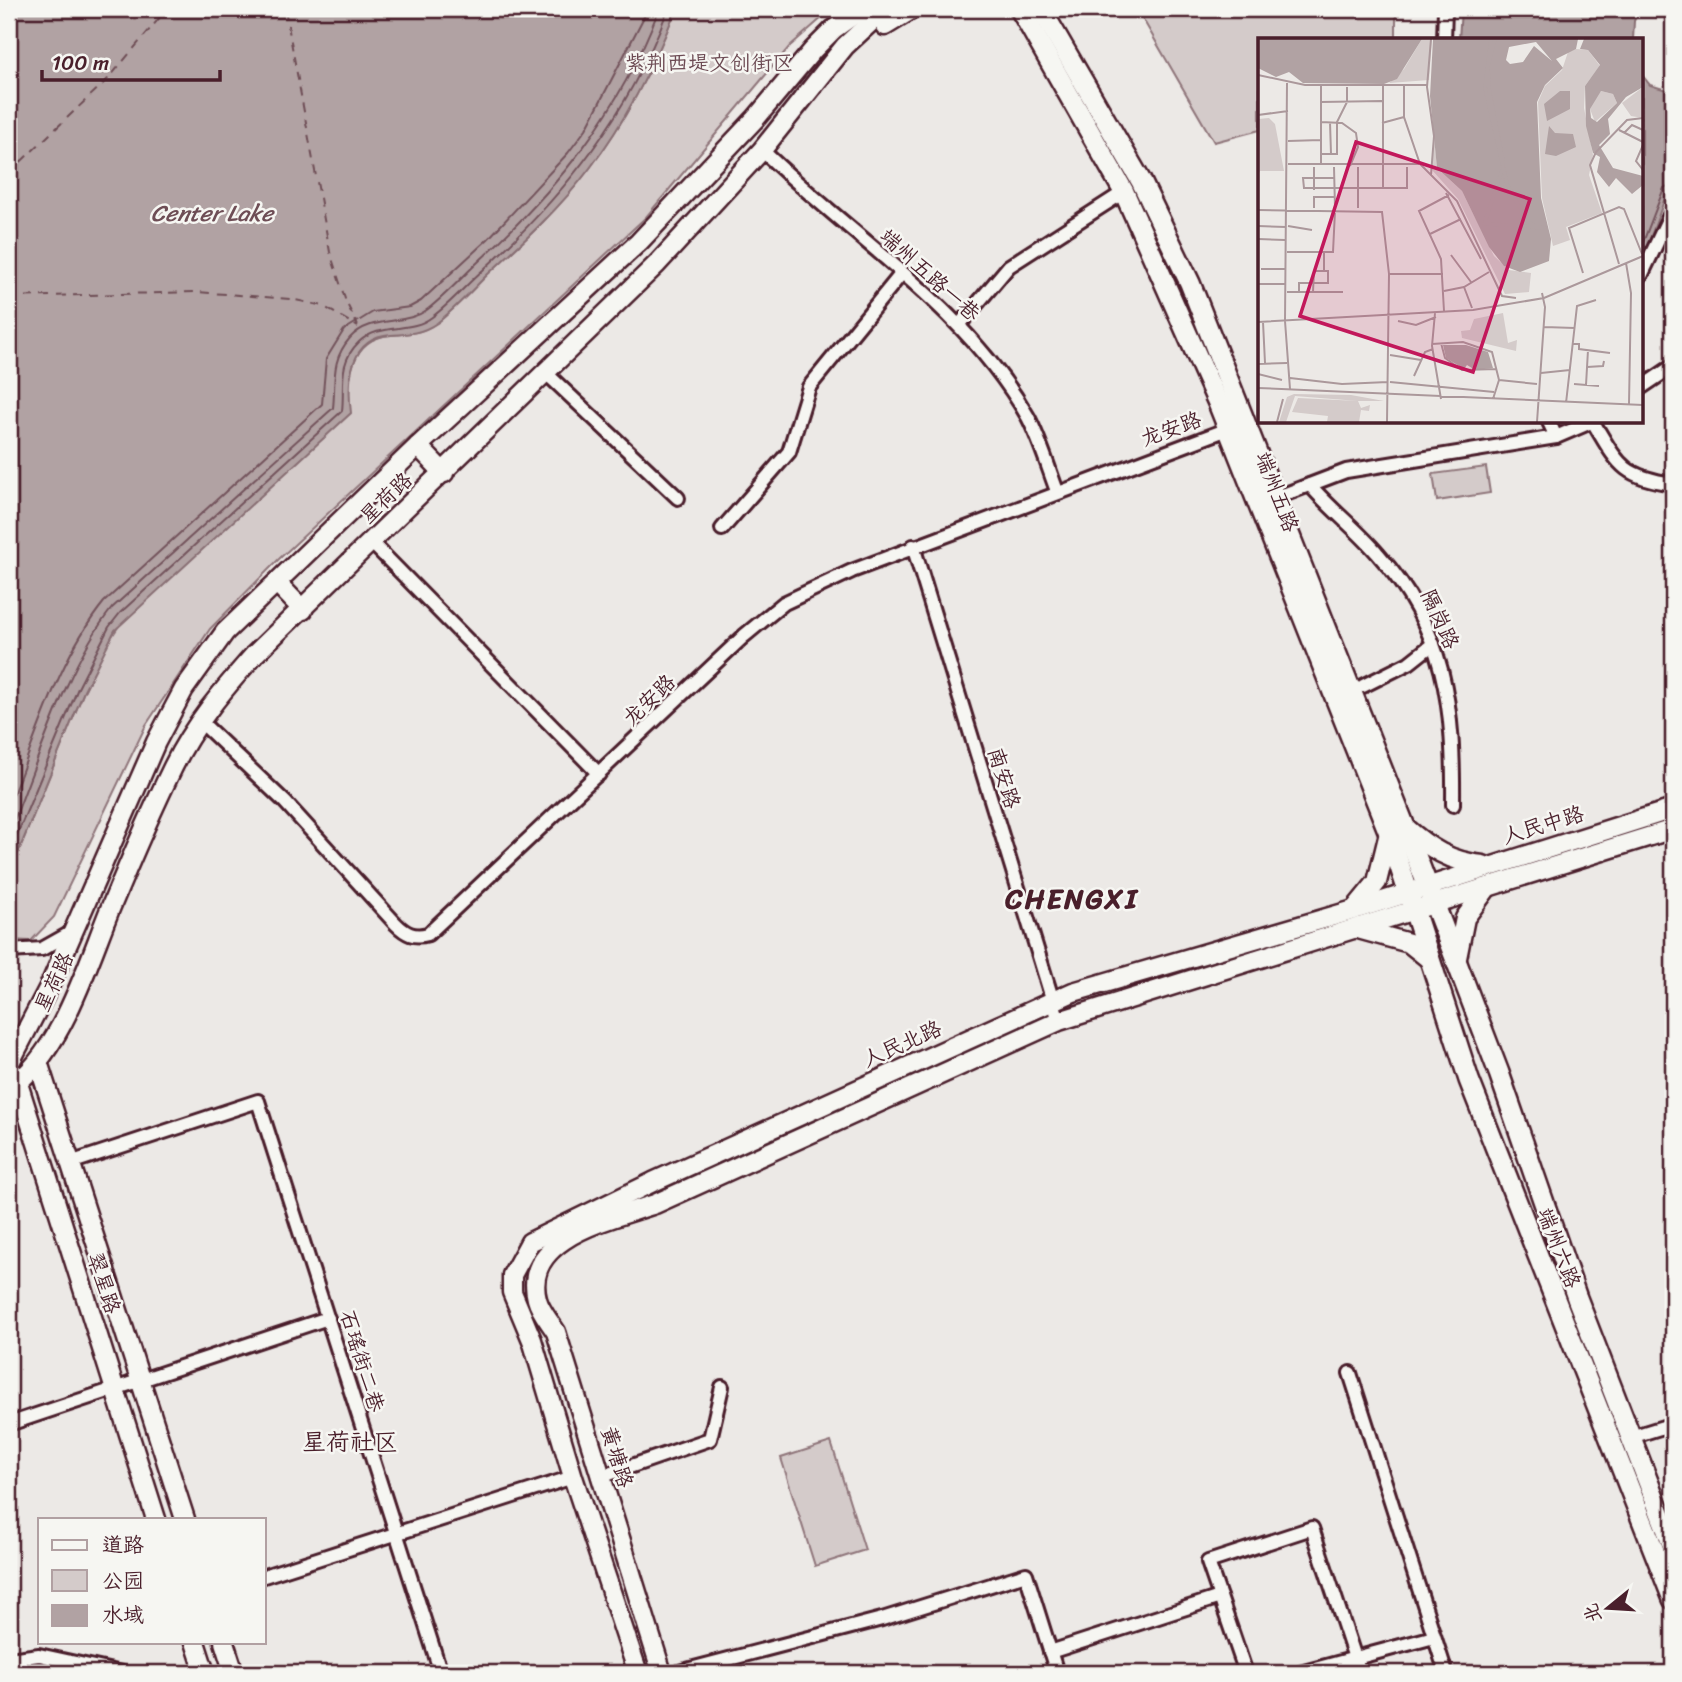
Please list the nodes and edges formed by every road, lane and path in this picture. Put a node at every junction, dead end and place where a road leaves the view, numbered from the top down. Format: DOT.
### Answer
graph roads {
  1 [pos="862,9"];
  2 [pos="893,9"];
  3 [pos="913,9"];
  4 [pos="1020,9"];
  5 [pos="1041,9"];
  6 [pos="1445,9"];
  7 [pos="1444,38"];
  8 [pos="845,46"];
  9 [pos="762,150"];
  10 [pos="1124,192"];
  11 [pos="1673,209"];
  12 [pos="1644,270"];
  13 [pos="902,273"];
  14 [pos="960,324"];
  15 [pos="1673,366"];
  16 [pos="546,373"];
  17 [pos="1644,386"];
  18 [pos="1244,424"];
  19 [pos="1550,424"];
  20 [pos="1587,424"];
  21 [pos="1593,424"];
  22 [pos="1556,437"];
  23 [pos="418,446"];
  24 [pos="444,473"];
  25 [pos="1673,484"];
  26 [pos="1310,485"];
  27 [pos="1057,491"];
  28 [pos="678,498"];
  29 [pos="1275,499"];
  30 [pos="722,529"];
  31 [pos="372,543"];
  32 [pos="914,547"];
  33 [pos="277,583"];
  34 [pos="303,610"];
  35 [pos="1433,644"];
  36 [pos="1363,686"];
  37 [pos="199,720"];
  38 [pos="599,774"];
  39 [pos="1453,805"];
  40 [pos="1673,809"];
  41 [pos="1673,829"];
  42 [pos="1397,830"];
  43 [pos="1490,866"];
  44 [pos="1487,888"];
  45 [pos="1420,898"];
  46 [pos="1362,917"];
  47 [pos="74,931"];
  48 [pos="9,951"];
  49 [pos="1429,959"];
  50 [pos="1456,963"];
  51 [pos="49,987"];
  52 [pos="74,996"];
  53 [pos="1052,1001"];
  54 [pos="1059,1021"];
  55 [pos="17,1036"];
  56 [pos="11,1062"];
  57 [pos="38,1062"];
  58 [pos="12,1086"];
  59 [pos="50,1101"];
  60 [pos="25,1111"];
  61 [pos="71,1163"];
  62 [pos="542,1256"];
  63 [pos="328,1318"];
  64 [pos="1350,1373"];
  65 [pos="140,1381"];
  66 [pos="722,1387"];
  67 [pos="114,1390"];
  68 [pos="9,1424"];
  69 [pos="1673,1424"];
  70 [pos="1631,1437"];
  71 [pos="573,1477"];
  72 [pos="600,1477"];
  73 [pos="156,1518"];
  74 [pos="185,1518"];
  75 [pos="396,1535"];
  76 [pos="1673,1546"];
  77 [pos="266,1575"];
  78 [pos="1220,1597"];
  79 [pos="1673,1599"];
  80 [pos="1434,1637"];
  81 [pos="196,1644"];
  82 [pos="225,1644"];
  83 [pos="1050,1652"];
  84 [pos="1355,1658"];
  85 [pos="9,1659"];
  86 [pos="634,1672"];
  87 [pos="122,1673"];
  88 [pos="205,1673"];
  89 [pos="232,1673"];
  90 [pos="441,1673"];
  91 [pos="662,1673"];
  92 [pos="676,1673"];
  93 [pos="1057,1673"];
  94 [pos="1246,1673"];
  95 [pos="1300,1673"];
  96 [pos="1360,1673"];
  97 [pos="1446,1673"];
  1 -- 23 [label="street, 星荷路"];
  2 -- 8 [label="street, 星荷路"];
  3 -- 8 [label="street"];
  4 -- 10 [label="main road, 端州五路"];
  5 -- 18 [label="main road, 端州五路"];
  6 -- 7 [label="street"];
  8 -- 9 [label="street, 星荷路"];
  9 -- 13 [label="street, 端州五路一巷"];
  9 -- 16 [label="street, 星荷路"];
  10 -- 14 [label="street"];
  10 -- 18 [label="main road, 端州五路"];
  11 -- 12 [label="street"];
  13 -- 14 [label="street, 端州五路一巷"];
  13 -- 30 [label="street"];
  14 -- 27 [label="street, 端州五路一巷"];
  15 -- 17 [label="street"];
  16 -- 24 [label="street, 星荷路"];
  16 -- 28 [label="street"];
  18 -- 27 [label="street, 龙安路"];
  18 -- 29 [label="main road, 端州五路"];
  18 -- 42 [label="main road, 端州五路"];
  19 -- 22 [label="street"];
  20 -- 22 [label="street"];
  21 -- 25 [label="street"];
  22 -- 26 [label="street"];
  23 -- 24 [label="street"];
  23 -- 33 [label="street, 星荷路"];
  24 -- 31 [label="street, 星荷路"];
  26 -- 29 [label="street"];
  26 -- 35 [label="street, 隔岗路"];
  27 -- 32 [label="street, 龙安路"];
  29 -- 42 [label="main road, 端州五路"];
  31 -- 34 [label="street, 星荷路"];
  31 -- 38 [label="street"];
  32 -- 38 [label="street, 龙安路"];
  32 -- 53 [label="street, 南安路"];
  33 -- 34 [label="street"];
  33 -- 47 [label="street, 星荷路"];
  34 -- 37 [label="street, 星荷路"];
  35 -- 36 [label="street"];
  35 -- 39 [label="street, 隔岗路"];
  37 -- 38 [label="street, 龙安路"];
  37 -- 52 [label="street, 星荷路"];
  40 -- 43 [label="street, 人民中路"];
  41 -- 44 [label="street, 人民中路"];
  42 -- 43 [label="street"];
  42 -- 45 [label="main road, 端州五路"];
  42 -- 46 [label="street"];
  43 -- 45 [label="street, 人民中路"];
  44 -- 45 [label="street, 人民中路"];
  44 -- 50 [label="street"];
  45 -- 46 [label="street, 人民北路"];
  45 -- 49 [label="main road, 端州六路"];
  45 -- 50 [label="main road, 端州六路"];
  46 -- 49 [label="street"];
  46 -- 53 [label="street, 人民北路"];
  46 -- 54 [label="street, 人民北路"];
  47 -- 48 [label="street"];
  47 -- 51 [label="street, 星荷路"];
  49 -- 79 [label="main road, 端州六路"];
  50 -- 70 [label="main road, 端州六路"];
  51 -- 52 [label="street"];
  51 -- 55 [label="street, 星荷路"];
  52 -- 57 [label="street, 星荷路"];
  53 -- 54 [label="street, 南安路"];
  53 -- 71 [label="street, 人民北路"];
  54 -- 62 [label="street, 人民北路"];
  55 -- 56 [label="street, 星荷路"];
  56 -- 58 [label="street, 翠星路"];
  57 -- 58 [label="street, 星荷路"];
  57 -- 59 [label="street, 翠星路"];
  58 -- 60 [label="street, 翠星路"];
  59 -- 60 [label="street"];
  59 -- 61 [label="street, 翠星路"];
  60 -- 67 [label="street, 翠星路"];
  61 -- 63 [label="street, 石瑶街二巷"];
  61 -- 65 [label="street, 翠星路"];
  62 -- 72 [label="street, 黄塘路"];
  63 -- 65 [label="street"];
  63 -- 75 [label="street, 石瑶街二巷"];
  64 -- 80 [label="street"];
  65 -- 67 [label="street"];
  65 -- 74 [label="street, 翠星路"];
  66 -- 72 [label="street"];
  67 -- 68 [label="street"];
  67 -- 73 [label="street, 翠星路"];
  69 -- 70 [label="street"];
  70 -- 76 [label="main road, 端州六路"];
  71 -- 75 [label="street"];
  71 -- 86 [label="street"];
  72 -- 91 [label="street, 黄塘路"];
  75 -- 77 [label="street"];
  75 -- 90 [label="street, 石瑶街二巷"];
  78 -- 83 [label="street"];
  78 -- 84 [label="street"];
  78 -- 94 [label="street"];
  80 -- 84 [label="street"];
  80 -- 97 [label="street"];
  81 -- 88 [label="street"];
  82 -- 89 [label="street"];
  83 -- 92 [label="street"];
  83 -- 93 [label="street"];
  84 -- 95 [label="street"];
  84 -- 96 [label="street"];
  85 -- 87 [label="street"];
}
